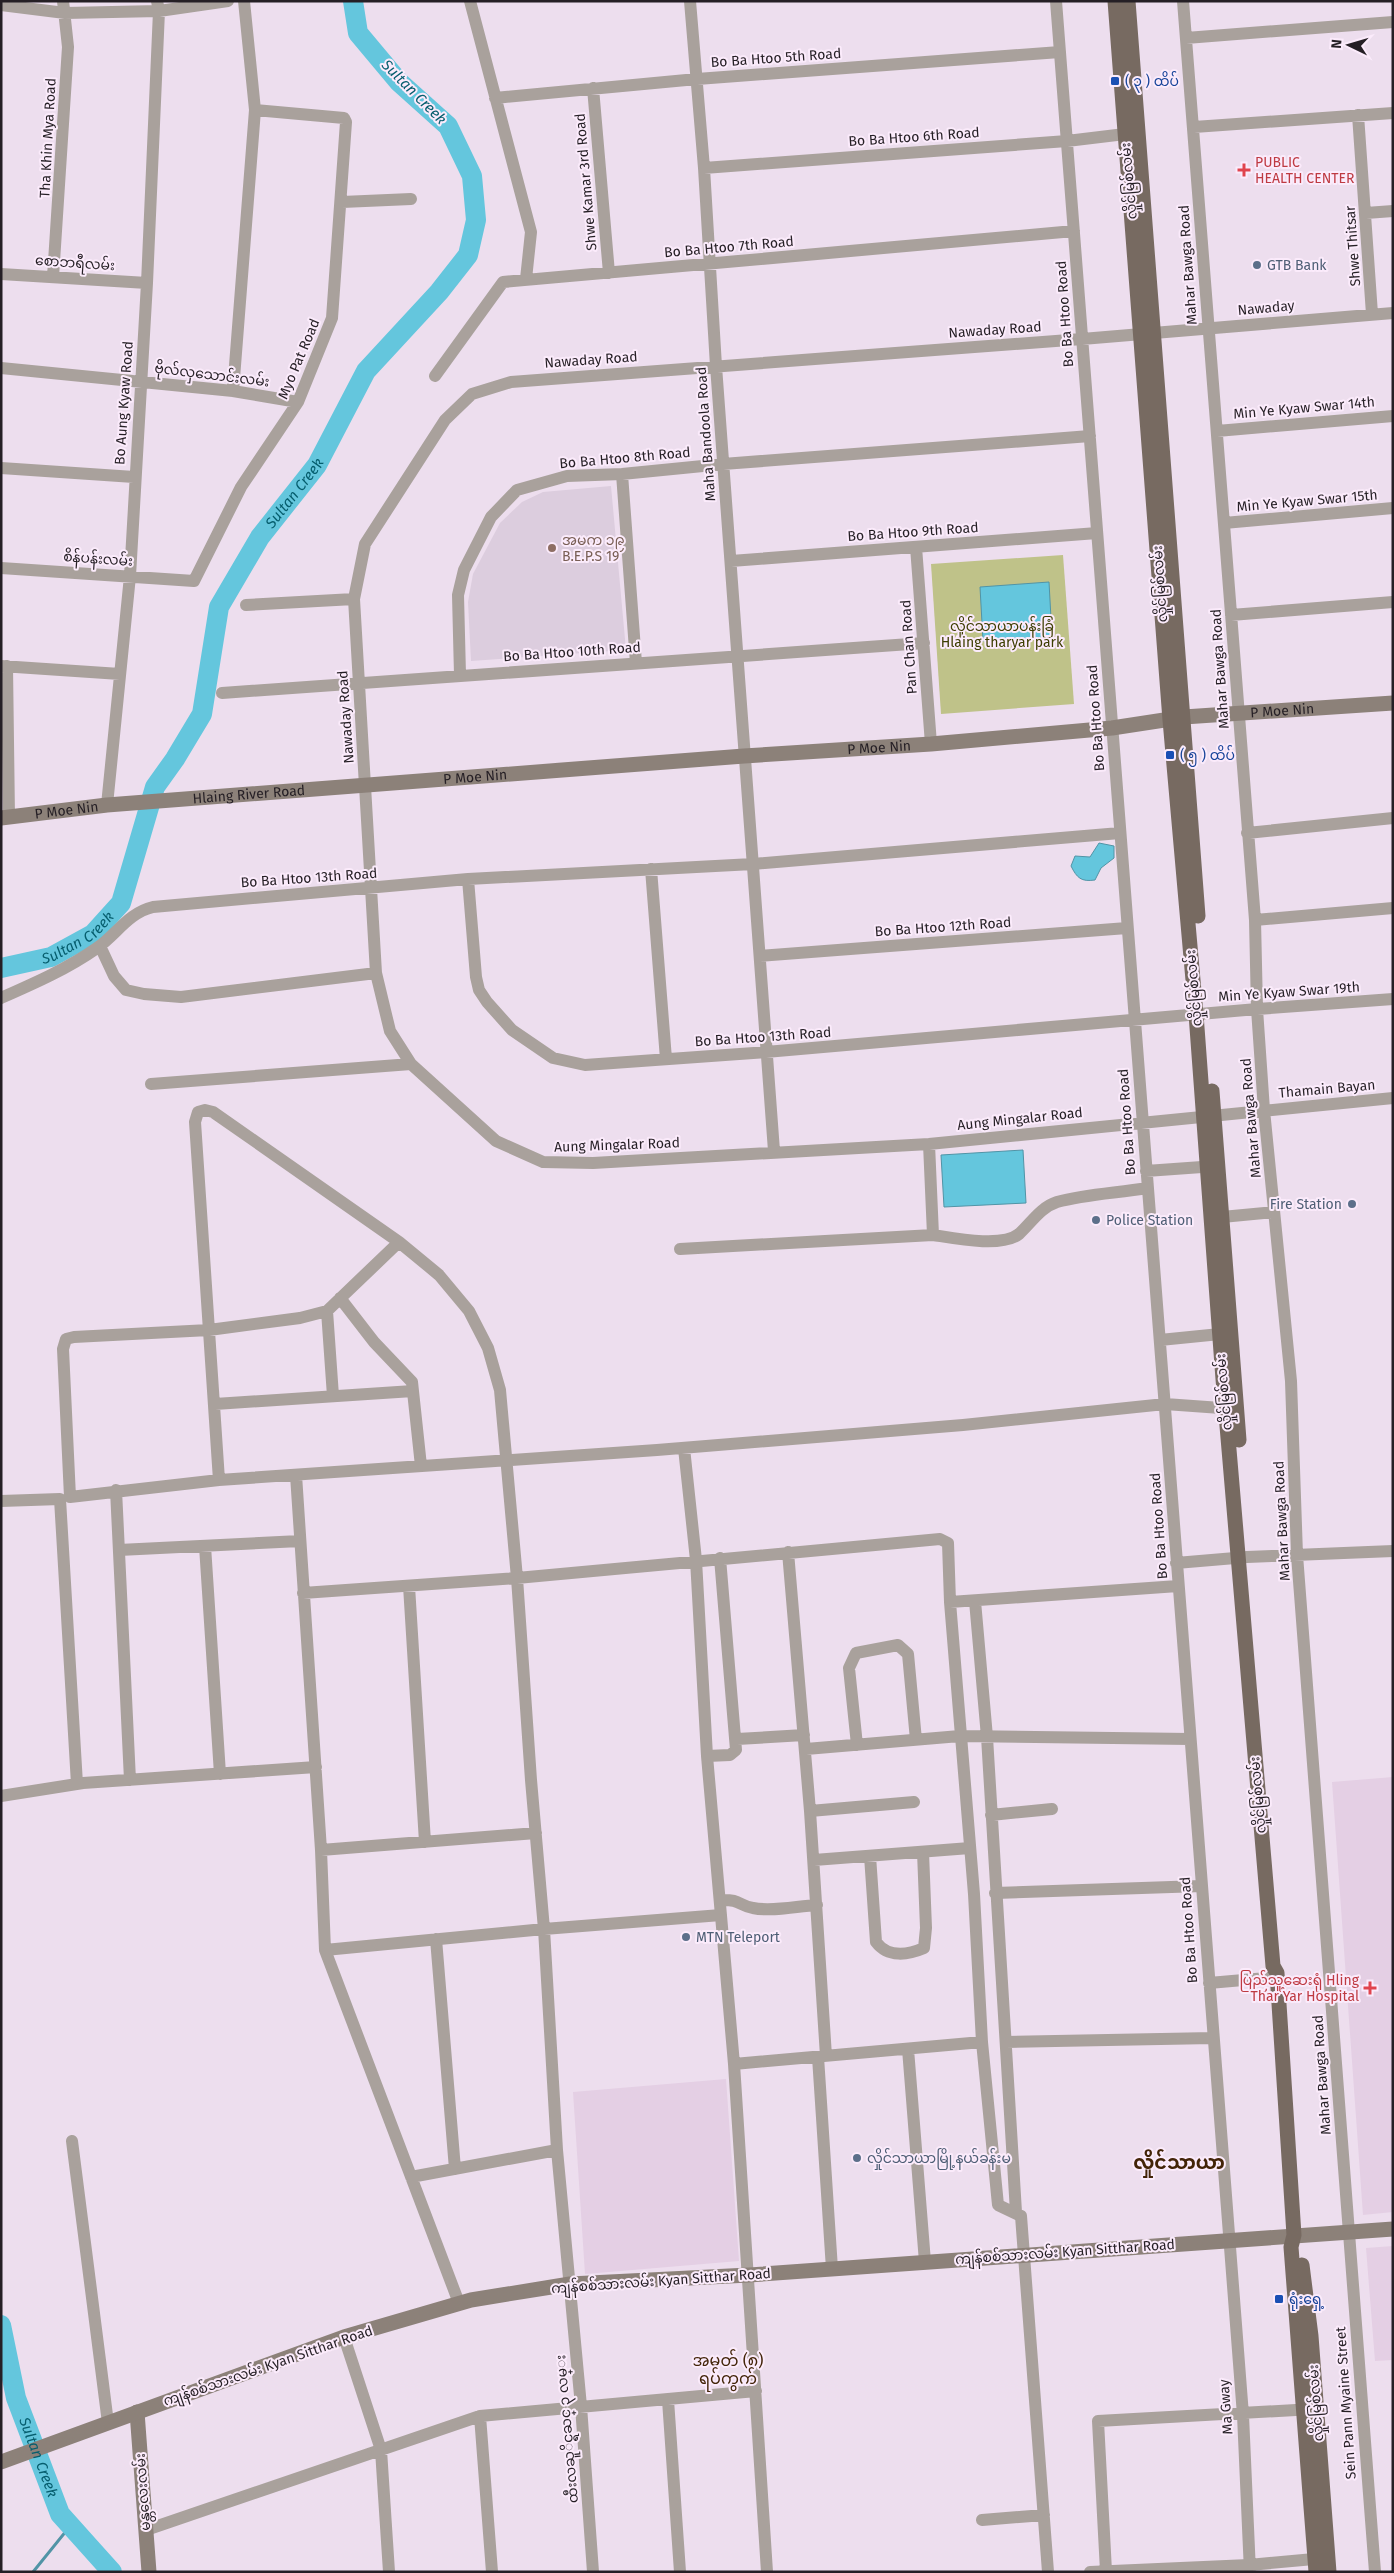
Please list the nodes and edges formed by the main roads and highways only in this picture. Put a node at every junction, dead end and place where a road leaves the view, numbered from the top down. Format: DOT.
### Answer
graph roads {
  1 [pos="1115,1"];
  2 [pos="1128,1"];
  3 [pos="1147,333"];
  4 [pos="1213,1166"];
  5 [pos="1231,1410"];
  6 [pos="1322,2565"];
  1 -- 3 [label="main road, လှိုင်မြစ်လမ်း"];
  2 -- 3 [label="main road, လှိုင်မြစ်လမ်း"];
  3 -- 4 [label="main road, လှိုင်မြစ်လမ်း"];
  4 -- 5 [label="main road, လှိုင်မြစ်လမ်း"];
  4 -- 5 [label="main road, လှိုင်မြစ်လမ်း"];
  5 -- 6 [label="main road, လှိုင်မြစ်လမ်း"];
}
